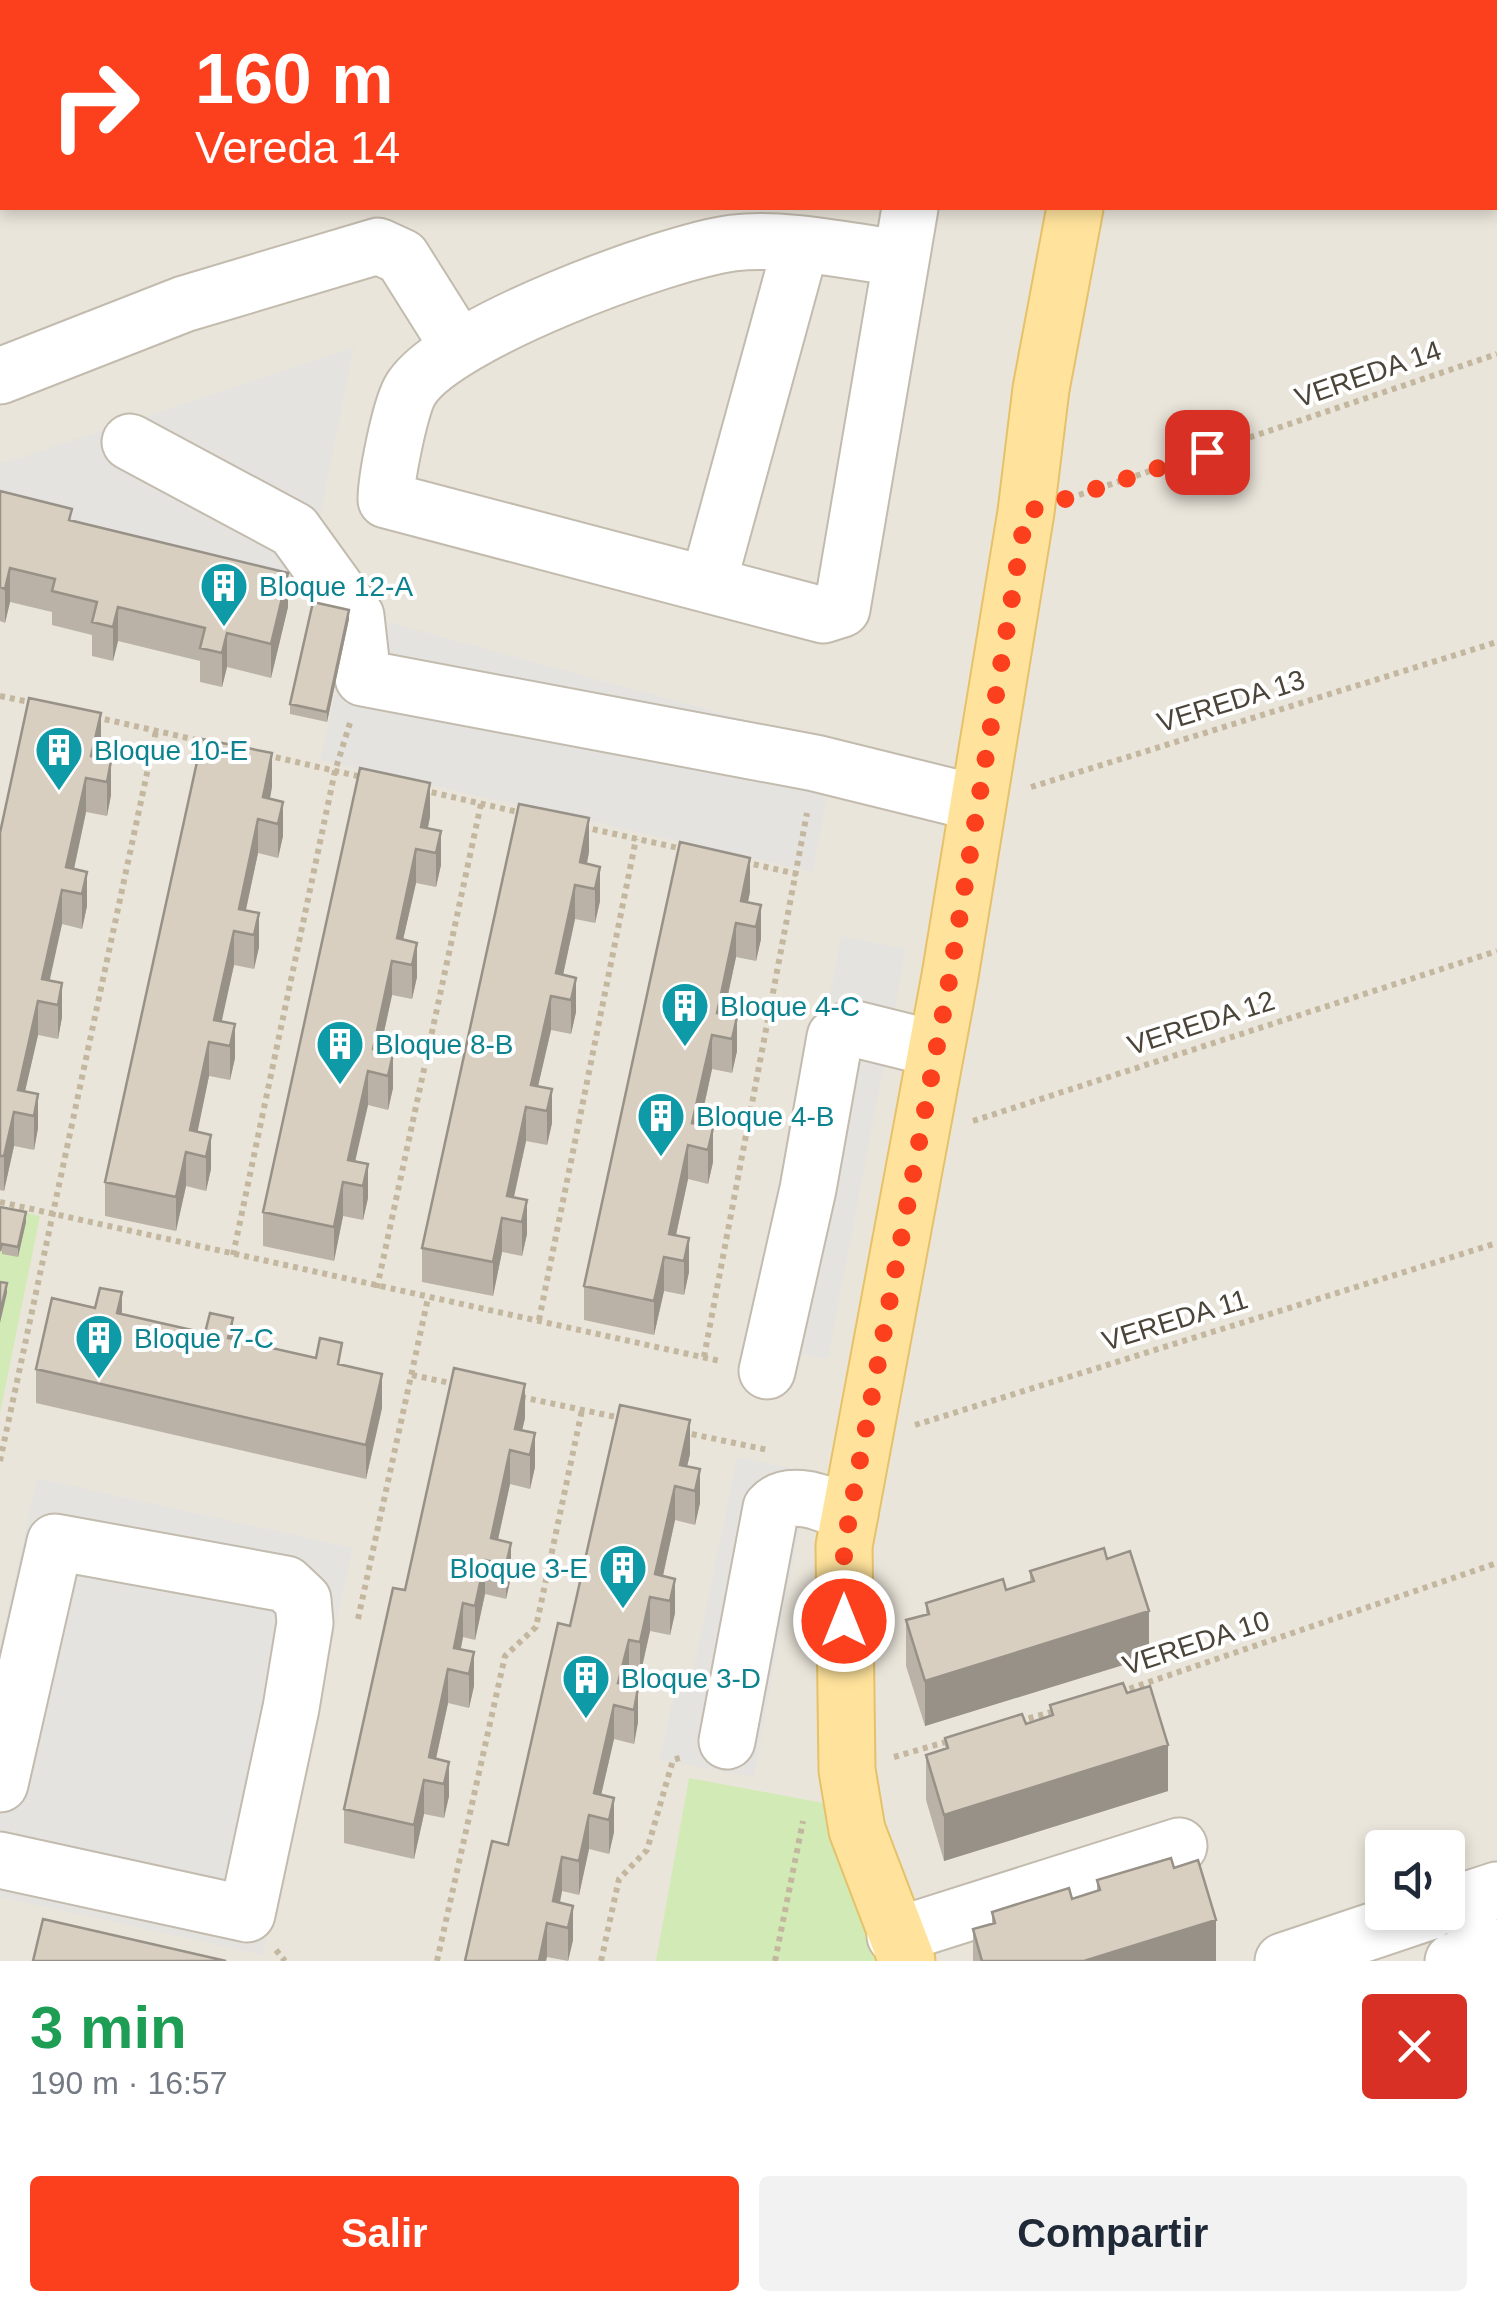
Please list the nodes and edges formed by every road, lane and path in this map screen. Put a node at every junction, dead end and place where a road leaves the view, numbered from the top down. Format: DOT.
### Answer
graph roads {
  1 [pos="1075,210"];
  2 [pos="905,233"];
  3 [pos="801,245"];
  4 [pos="458,346"];
  5 [pos="1497,354"];
  6 [pos="0,376"];
  7 [pos="130,442"];
  8 [pos="1026,512"];
  9 [pos="708,584"];
  10 [pos="1497,642"];
  11 [pos="0,696"];
  12 [pos="52,708"];
  13 [pos="87,715"];
  14 [pos="156,731"];
  15 [pos="228,747"];
  16 [pos="264,755"];
  17 [pos="815,763"];
  18 [pos="335,771"];
  19 [pos="372,779"];
  20 [pos="408,787"];
  21 [pos="978,803"];
  22 [pos="481,804"];
  23 [pos="539,817"];
  24 [pos="578,826"];
  25 [pos="636,838"];
  26 [pos="689,850"];
  27 [pos="725,858"];
  28 [pos="796,874"];
  29 [pos="1497,951"];
  30 [pos="936,1049"];
  31 [pos="919,1139"];
  32 [pos="0,1202"];
  33 [pos="51,1213"];
  34 [pos="1497,1243"];
  35 [pos="233,1254"];
  36 [pos="377,1288"];
  37 [pos="538,1320"];
  38 [pos="704,1357"];
  39 [pos="767,1371"];
  40 [pos="412,1374"];
  41 [pos="469,1386"];
  42 [pos="506,1394"];
  43 [pos="582,1410"];
  44 [pos="638,1422"];
  45 [pos="675,1430"];
  46 [pos="866,1440"];
  47 [pos="787,1454"];
  48 [pos="0,1460"];
  49 [pos="850,1514"];
  50 [pos="1497,1562"];
  51 [pos="1113,1694"];
  52 [pos="1075,1705"];
  53 [pos="1018,1721"];
  54 [pos="961,1738"];
  55 [pos="726,1742"];
  56 [pos="846,1770"];
  57 [pos="0,1784"];
  58 [pos="1178,1846"];
  59 [pos="0,1860"];
  60 [pos="1497,1890"];
  61 [pos="1465,1900"];
  62 [pos="1375,1930"];
  63 [pos="1497,1947"];
  64 [pos="901,1948"];
  65 [pos="437,1961"];
  66 [pos="601,1961"];
  67 [pos="776,1961"];
  68 [pos="1283,1961"];
  69 [pos="1452,1961"];
  1 -- 8 [label="main road"];
  2 -- 3 [label="street"];
  2 -- 9 [label="street"];
  3 -- 4 [label="street"];
  3 -- 9 [label="street"];
  4 -- 6 [label="street"];
  4 -- 9 [label="street"];
  5 -- 8 [label="path, VEREDA 14"];
  7 -- 17 [label="street"];
  8 -- 21 [label="main road"];
  10 -- 21 [label="path, VEREDA 13"];
  11 -- 12 [label="path"];
  13 -- 14 [label="path"];
  14 -- 15 [label="path"];
  14 -- 33 [label="path"];
  16 -- 18 [label="path"];
  17 -- 21 [label="street"];
  17 -- 28 [label="path"];
  18 -- 19 [label="path"];
  18 -- 35 [label="path"];
  20 -- 22 [label="path"];
  21 -- 30 [label="main road"];
  22 -- 23 [label="path"];
  22 -- 36 [label="path"];
  24 -- 25 [label="path"];
  25 -- 26 [label="path"];
  25 -- 37 [label="path"];
  27 -- 28 [label="path"];
  28 -- 38 [label="path"];
  29 -- 31 [label="path, VEREDA 12"];
  30 -- 31 [label="main road"];
  30 -- 39 [label="street"];
  31 -- 46 [label="main road"];
  32 -- 33 [label="path"];
  33 -- 35 [label="path"];
  33 -- 48 [label="path"];
  34 -- 46 [label="path, VEREDA 11"];
  35 -- 36 [label="path"];
  36 -- 37 [label="path"];
  37 -- 38 [label="path"];
  38 -- 39 [label="path"];
  40 -- 41 [label="path"];
  42 -- 43 [label="path"];
  43 -- 44 [label="path"];
  43 -- 65 [label="path"];
  45 -- 47 [label="path"];
  46 -- 49 [label="main road"];
  49 -- 55 [label="street"];
  49 -- 56 [label="main road"];
  50 -- 51 [label="path, VEREDA 10"];
  52 -- 53 [label="path"];
  54 -- 56 [label="path"];
  55 -- 66 [label="path"];
  56 -- 64 [label="main road"];
  56 -- 67 [label="path"];
  57 -- 59 [label="street"];
  58 -- 64 [label="street"];
  60 -- 61 [label="street"];
  62 -- 68 [label="street"];
  63 -- 69 [label="street"];
}
